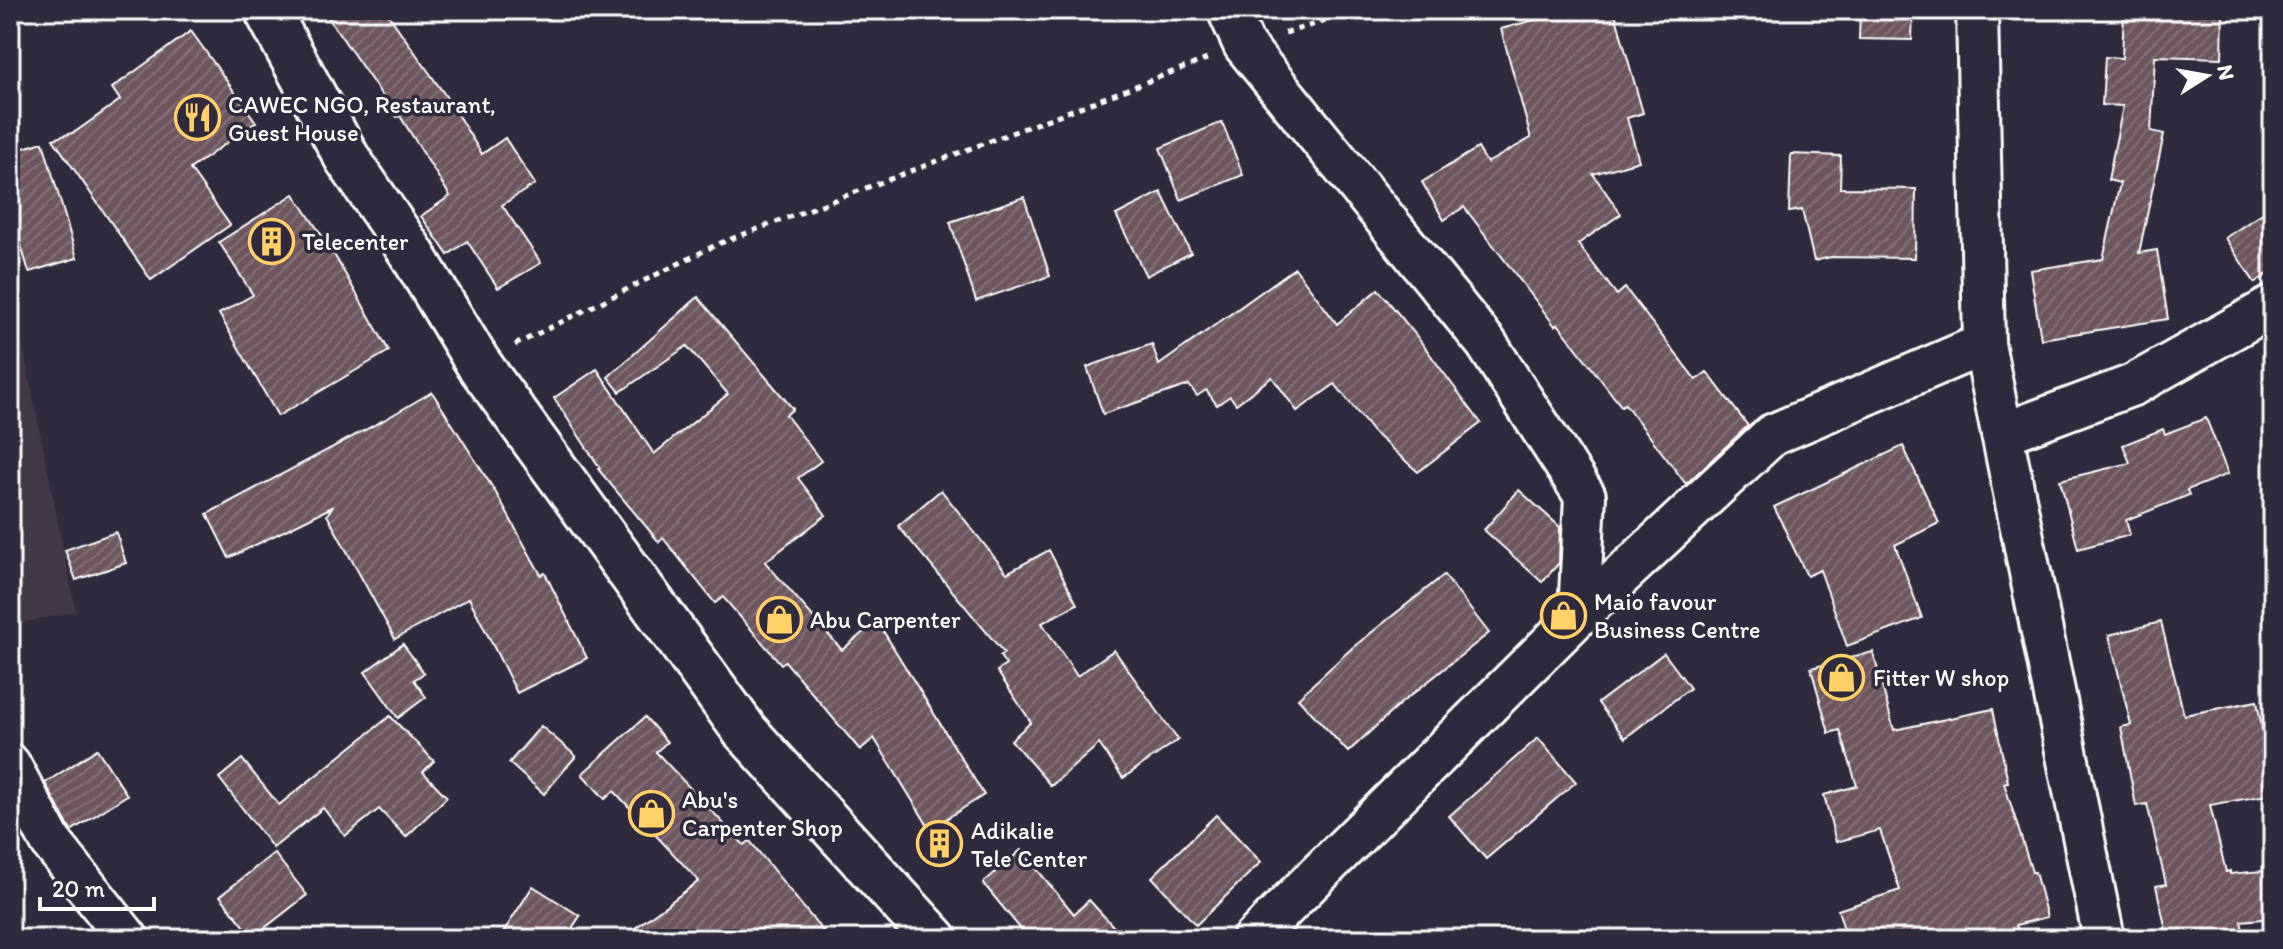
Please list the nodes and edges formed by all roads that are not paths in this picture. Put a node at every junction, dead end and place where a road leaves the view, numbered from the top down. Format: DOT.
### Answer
graph roads {
  1 [pos="267,10"];
  2 [pos="1228,10"];
  3 [pos="1977,10"];
  4 [pos="2273,306"];
  5 [pos="1984,344"];
  6 [pos="2002,434"];
  7 [pos="1579,615"];
  8 [pos="10,765"];
  9 [pos="128,939"];
  10 [pos="935,939"];
  11 [pos="1253,939"];
  12 [pos="2104,939"];
  1 -- 10 [label="main road"];
  2 -- 7 [label="street"];
  3 -- 5 [label="street"];
  4 -- 6 [label="street"];
  5 -- 6 [label="street"];
  5 -- 7 [label="street"];
  6 -- 12 [label="street"];
  7 -- 11 [label="street"];
  8 -- 9 [label="street"];
}
